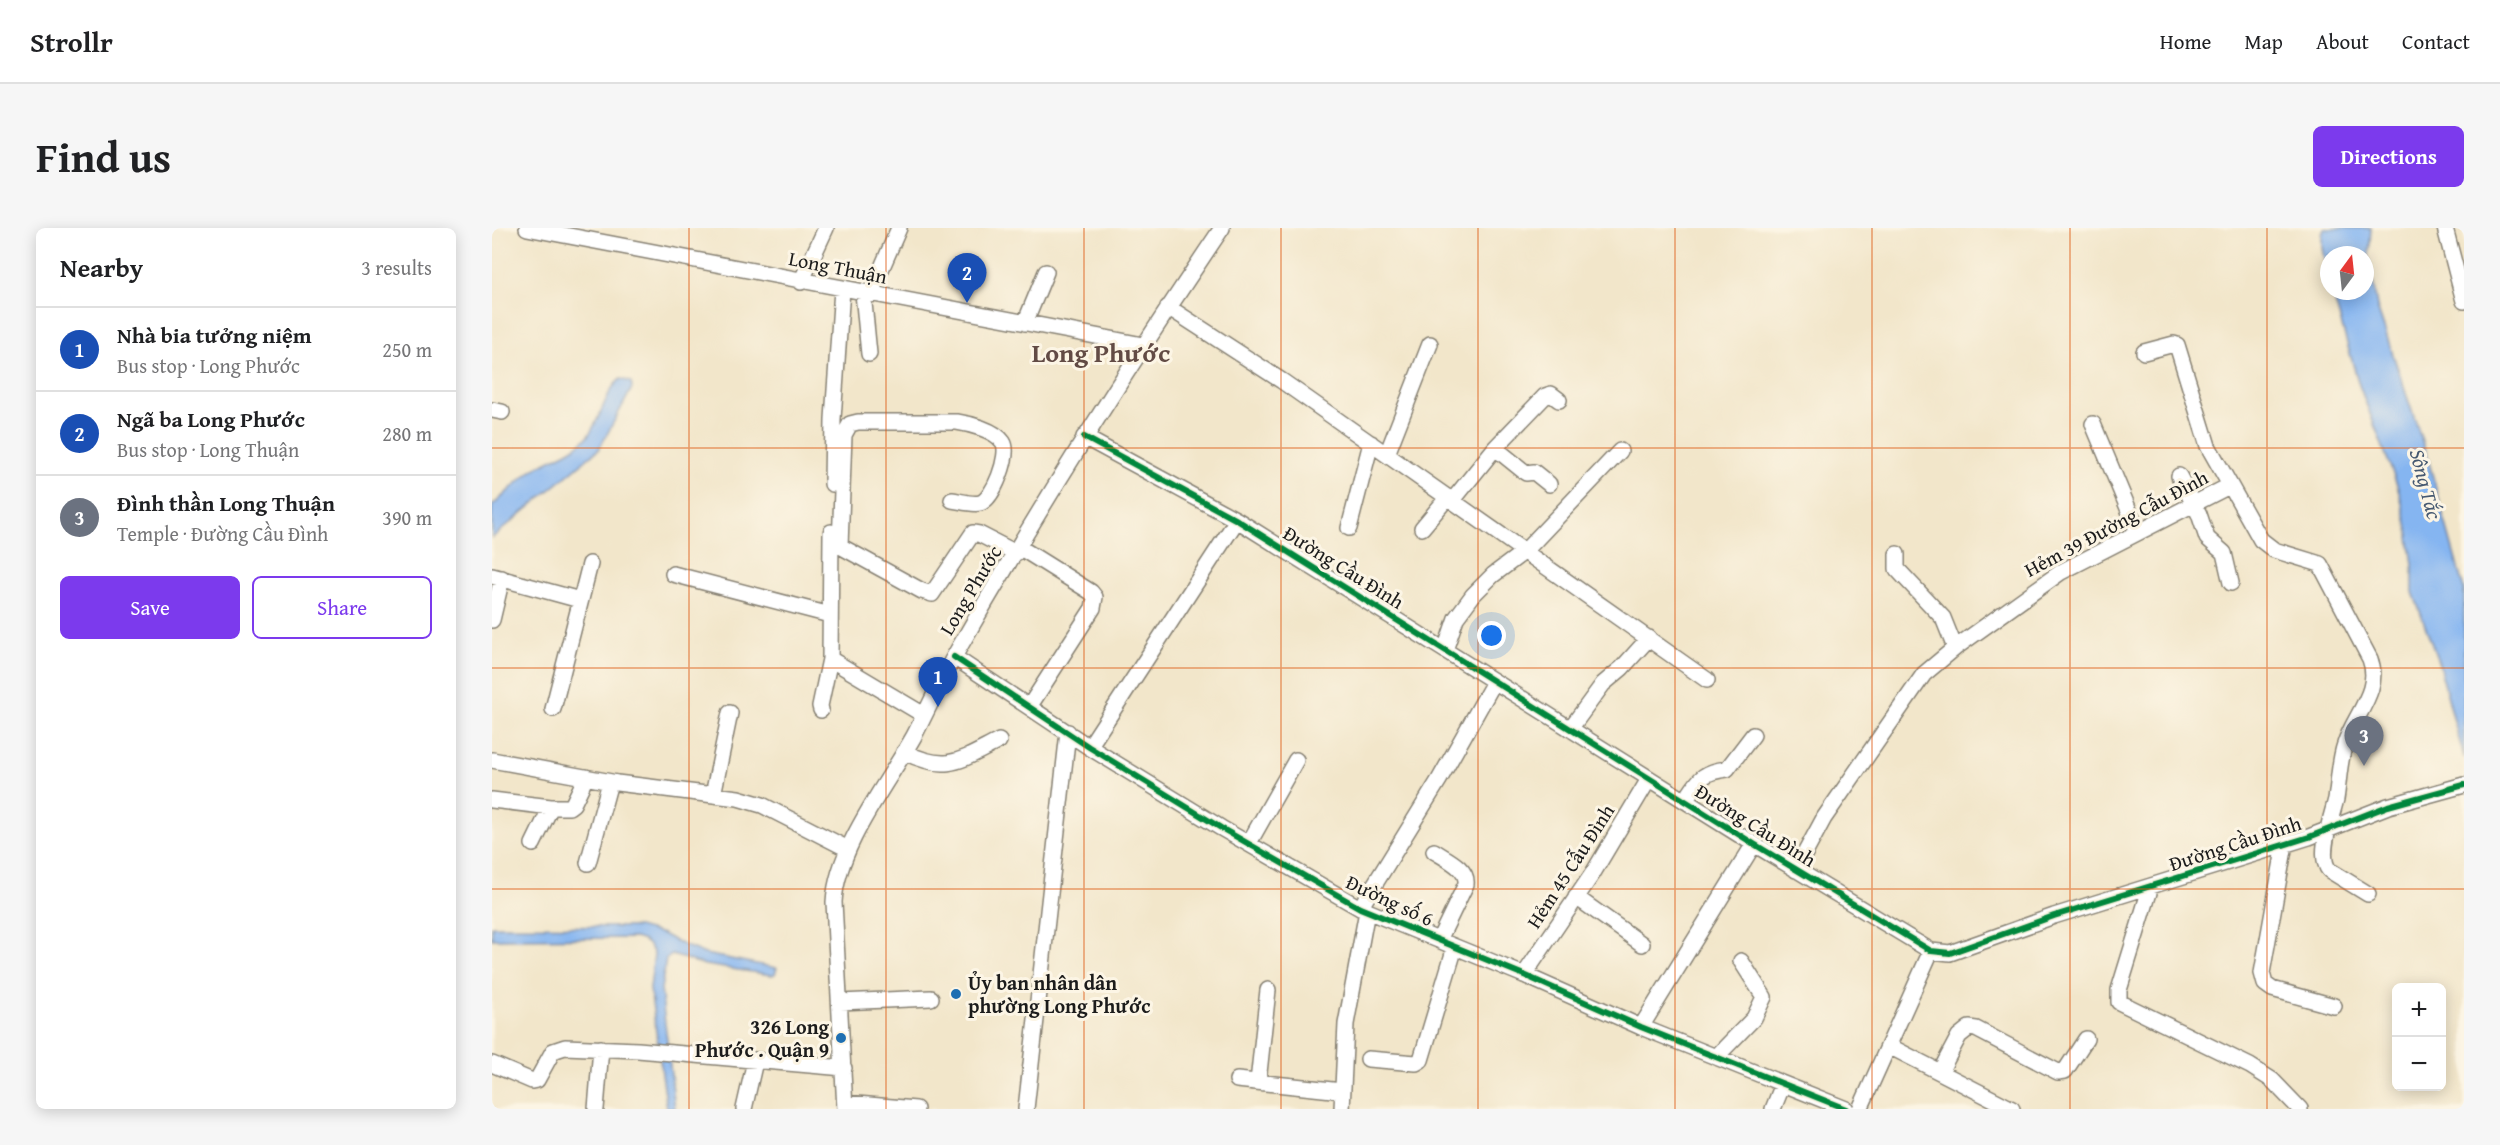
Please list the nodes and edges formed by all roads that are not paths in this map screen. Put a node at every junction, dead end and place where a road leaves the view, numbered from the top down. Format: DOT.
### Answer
graph roads {
  1 [pos="527,228"];
  2 [pos="826,228"];
  3 [pos="899,228"];
  4 [pos="1220,228"];
  5 [pos="2445,228"];
  6 [pos="1046,272"];
  7 [pos="801,282"];
  8 [pos="842,289"];
  9 [pos="866,294"];
  10 [pos="2464,301"];
  11 [pos="1168,307"];
  12 [pos="1025,323"];
  13 [pos="1430,344"];
  14 [pos="1143,345"];
  15 [pos="2144,352"];
  16 [pos="868,354"];
  17 [pos="1559,400"];
  18 [pos="2093,424"];
  19 [pos="1084,437"];
  20 [pos="1371,443"];
  21 [pos="1495,447"];
  22 [pos="1620,451"];
  23 [pos="1387,454"];
  24 [pos="2179,476"];
  25 [pos="1549,484"];
  26 [pos="2229,486"];
  27 [pos="1450,499"];
  28 [pos="952,500"];
  29 [pos="2194,504"];
  30 [pos="1237,520"];
  31 [pos="1349,528"];
  32 [pos="1422,528"];
  33 [pos="2138,532"];
  34 [pos="1017,550"];
  35 [pos="1525,551"];
  36 [pos="1897,554"];
  37 [pos="590,564"];
  38 [pos="673,574"];
  39 [pos="497,577"];
  40 [pos="2231,583"];
  41 [pos="580,600"];
  42 [pos="830,615"];
  43 [pos="492,620"];
  44 [pos="1649,638"];
  45 [pos="1955,648"];
  46 [pos="1444,650"];
  47 [pos="954,657"];
  48 [pos="830,659"];
  49 [pos="1707,680"];
  50 [pos="1494,682"];
  51 [pos="1029,707"];
  52 [pos="553,709"];
  53 [pos="821,710"];
  54 [pos="730,713"];
  55 [pos="924,715"];
  56 [pos="1570,729"];
  57 [pos="1068,732"];
  58 [pos="1753,735"];
  59 [pos="999,741"];
  60 [pos="1089,747"];
  61 [pos="904,752"];
  62 [pos="492,760"];
  63 [pos="1296,760"];
  64 [pos="586,777"];
  65 [pos="1649,779"];
  66 [pos="610,782"];
  67 [pos="2464,785"];
  68 [pos="713,795"];
  69 [pos="492,800"];
  70 [pos="1685,801"];
  71 [pos="551,807"];
  72 [pos="2327,830"];
  73 [pos="1249,843"];
  74 [pos="533,844"];
  75 [pos="1754,844"];
  76 [pos="2285,844"];
  77 [pos="848,849"];
  78 [pos="1434,851"];
  79 [pos="588,863"];
  80 [pos="1796,870"];
  81 [pos="2151,886"];
  82 [pos="2368,894"];
  83 [pos="1576,897"];
  84 [pos="1364,910"];
  85 [pos="1439,940"];
  86 [pos="1642,944"];
  87 [pos="1455,947"];
  88 [pos="1931,951"];
  89 [pos="1741,961"];
  90 [pos="1524,975"];
  91 [pos="1268,990"];
  92 [pos="931,998"];
  93 [pos="840,1002"];
  94 [pos="2334,1006"];
  95 [pos="1641,1026"];
  96 [pos="2086,1039"];
  97 [pos="1889,1046"];
  98 [pos="601,1048"];
  99 [pos="1716,1057"];
  100 [pos="1368,1059"];
  101 [pos="755,1061"];
  102 [pos="492,1064"];
  103 [pos="844,1068"];
  104 [pos="1940,1072"];
  105 [pos="1237,1080"];
  106 [pos="1258,1082"];
  107 [pos="1783,1084"];
  108 [pos="1342,1091"];
  109 [pos="845,1106"];
  110 [pos="898,1108"];
  111 [pos="596,1109"];
  112 [pos="744,1109"];
  113 [pos="916,1109"];
  114 [pos="1026,1109"];
  115 [pos="1342,1109"];
  116 [pos="1773,1109"];
  117 [pos="1846,1109"];
  118 [pos="1860,1109"];
  119 [pos="2012,1109"];
  120 [pos="2300,1109"];
  1 -- 7 [label="street, Long Thuận"];
  2 -- 7 [label="street"];
  3 -- 9 [label="street"];
  4 -- 11 [label="street, Long Phước"];
  5 -- 10 [label="street"];
  6 -- 12 [label="street"];
  7 -- 8 [label="street, Long Thuận"];
  8 -- 9 [label="street, Long Thuận"];
  8 -- 42 [label="street"];
  9 -- 12 [label="street, Long Thuận"];
  9 -- 16 [label="street"];
  11 -- 14 [label="street, Long Phước"];
  11 -- 20 [label="street"];
  12 -- 14 [label="street, Long Thuận"];
  13 -- 23 [label="street"];
  14 -- 19 [label="street, Long Phước"];
  15 -- 26 [label="street"];
  17 -- 21 [label="street"];
  18 -- 33 [label="street"];
  19 -- 30 [label="street, Đường Cầu Đình"];
  19 -- 34 [label="street, Long Phước"];
  20 -- 23 [label="street"];
  20 -- 31 [label="street"];
  21 -- 25 [label="street"];
  21 -- 27 [label="street"];
  22 -- 35 [label="street"];
  23 -- 27 [label="street"];
  24 -- 29 [label="street"];
  26 -- 29 [label="street, Hẻm 39 Đường Cẫu Đình"];
  26 -- 72 [label="street"];
  27 -- 32 [label="street"];
  27 -- 35 [label="street"];
  28 -- 34 [label="street"];
  29 -- 33 [label="street, Hẻm 39 Đường Cẫu Đình"];
  29 -- 40 [label="street"];
  30 -- 46 [label="street, Đường Cầu Đình"];
  30 -- 60 [label="street"];
  33 -- 45 [label="street, Hẻm 39 Đường Cẫu Đình"];
  34 -- 47 [label="street, Long Phước"];
  34 -- 51 [label="street"];
  35 -- 44 [label="street"];
  35 -- 46 [label="street"];
  36 -- 45 [label="street"];
  37 -- 41 [label="street"];
  38 -- 42 [label="street"];
  39 -- 41 [label="street"];
  39 -- 43 [label="street"];
  41 -- 52 [label="street"];
  42 -- 48 [label="street"];
  44 -- 49 [label="street"];
  44 -- 56 [label="street"];
  45 -- 80 [label="street, Hẻm 39 Đường Cẫu Đình"];
  46 -- 50 [label="street, Đường Cầu Đình"];
  47 -- 51 [label="street, Đường số 6"];
  47 -- 55 [label="street, Long Phước"];
  48 -- 53 [label="street"];
  48 -- 55 [label="street"];
  50 -- 56 [label="street, Đường Cầu Đình"];
  50 -- 84 [label="street"];
  51 -- 57 [label="street, Đường số 6"];
  54 -- 68 [label="street"];
  55 -- 61 [label="street, Long Phước"];
  56 -- 65 [label="street, Đường Cầu Đình"];
  57 -- 60 [label="street, Đường số 6"];
  57 -- 114 [label="street"];
  58 -- 70 [label="street"];
  59 -- 61 [label="street"];
  60 -- 73 [label="street, Đường số 6"];
  61 -- 77 [label="street, Long Phước"];
  62 -- 64 [label="street"];
  63 -- 73 [label="street"];
  64 -- 66 [label="street"];
  64 -- 71 [label="street"];
  65 -- 70 [label="street, Đường Cầu Đình"];
  65 -- 83 [label="street, Hẻm 45 Cẫu Đình"];
  66 -- 68 [label="street"];
  66 -- 79 [label="street"];
  67 -- 72 [label="street, Đường Cầu Đình"];
  68 -- 77 [label="street"];
  69 -- 71 [label="street"];
  70 -- 75 [label="street, Đường Cầu Đình"];
  71 -- 74 [label="street"];
  72 -- 76 [label="street, Đường Cầu Đình"];
  72 -- 82 [label="street"];
  73 -- 84 [label="street, Đường số 6"];
  75 -- 80 [label="street, Đường Cầu Đình"];
  75 -- 95 [label="street"];
  76 -- 81 [label="street, Đường Cầu Đình"];
  76 -- 94 [label="street"];
  77 -- 93 [label="street, Long Phước"];
  78 -- 85 [label="street"];
  80 -- 88 [label="street, Đường Cầu Đình"];
  81 -- 88 [label="street, Đường Cầu Đình"];
  81 -- 120 [label="street"];
  83 -- 86 [label="street"];
  83 -- 90 [label="street, Hẻm 45 Cẫu Đình"];
  84 -- 85 [label="street, Đường số 6"];
  84 -- 108 [label="street"];
  85 -- 87 [label="street, Đường số 6"];
  87 -- 90 [label="street, Đường số 6"];
  87 -- 100 [label="street"];
  88 -- 97 [label="street"];
  89 -- 99 [label="street"];
  90 -- 95 [label="street, Đường số 6"];
  91 -- 106 [label="street"];
  92 -- 93 [label="street"];
  93 -- 103 [label="street, Long Phước"];
  95 -- 99 [label="street, Đường số 6"];
  96 -- 104 [label="street"];
  97 -- 104 [label="street"];
  97 -- 118 [label="street"];
  98 -- 101 [label="street"];
  98 -- 102 [label="street"];
  98 -- 111 [label="street"];
  99 -- 107 [label="street, Đường số 6"];
  101 -- 103 [label="street"];
  101 -- 112 [label="street"];
  103 -- 109 [label="street, Long Phước"];
  104 -- 119 [label="street"];
  105 -- 106 [label="street"];
  106 -- 108 [label="street"];
  107 -- 116 [label="street"];
  107 -- 117 [label="street, Đường số 6"];
  108 -- 115 [label="street"];
  109 -- 110 [label="street"];
  110 -- 113 [label="street"];
}
